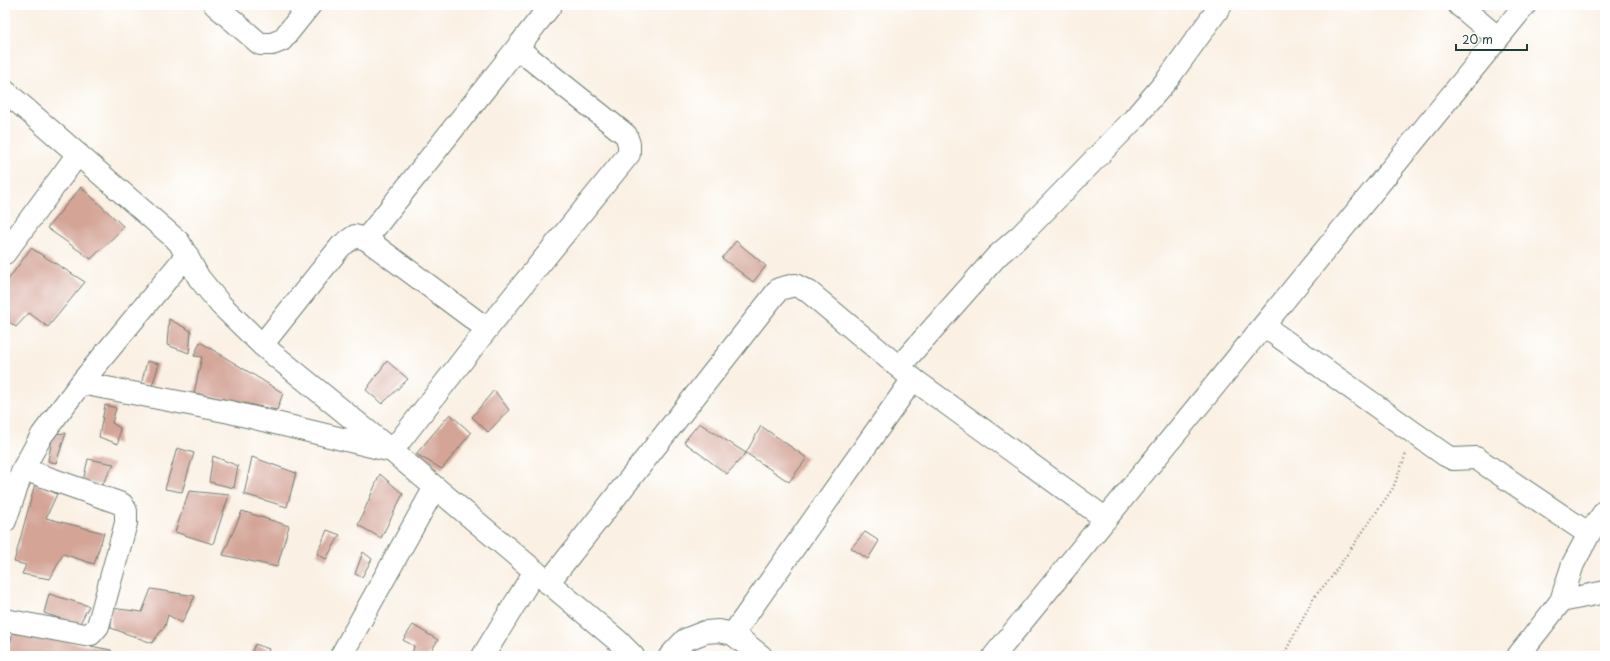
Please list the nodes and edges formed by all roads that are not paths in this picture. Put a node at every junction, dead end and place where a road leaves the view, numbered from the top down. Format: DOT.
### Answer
graph roads {
  1 [pos="215,5"];
  2 [pos="310,5"];
  3 [pos="551,5"];
  4 [pos="1221,5"];
  5 [pos="1459,5"];
  6 [pos="1525,5"];
  7 [pos="1498,38"];
  8 [pos="517,48"];
  9 [pos="5,91"];
  10 [pos="78,154"];
  11 [pos="366,238"];
  12 [pos="5,253"];
  13 [pos="187,255"];
  14 [pos="1264,326"];
  15 [pos="487,329"];
  16 [pos="262,344"];
  17 [pos="906,373"];
  18 [pos="81,383"];
  19 [pos="392,451"];
  20 [pos="23,469"];
  21 [pos="435,487"];
  22 [pos="1605,511"];
  23 [pos="1106,519"];
  24 [pos="5,521"];
  25 [pos="1589,534"];
  26 [pos="542,577"];
  27 [pos="1605,592"];
  28 [pos="1561,601"];
  29 [pos="5,620"];
  30 [pos="733,634"];
  31 [pos="341,656"];
  32 [pos="483,656"];
  33 [pos="633,656"];
  34 [pos="670,656"];
  35 [pos="761,656"];
  36 [pos="994,656"];
  37 [pos="1518,656"];
  1 -- 2 [label="street"];
  3 -- 8 [label="street"];
  4 -- 17 [label="street"];
  5 -- 7 [label="street"];
  6 -- 7 [label="street"];
  7 -- 14 [label="street"];
  8 -- 11 [label="street"];
  8 -- 15 [label="street"];
  9 -- 10 [label="street"];
  10 -- 12 [label="street"];
  10 -- 13 [label="street"];
  11 -- 15 [label="street"];
  11 -- 16 [label="street"];
  13 -- 16 [label="street"];
  13 -- 18 [label="street"];
  14 -- 23 [label="street"];
  14 -- 25 [label="street"];
  15 -- 19 [label="street"];
  16 -- 19 [label="street"];
  17 -- 23 [label="street"];
  17 -- 26 [label="street"];
  17 -- 30 [label="street"];
  18 -- 19 [label="street"];
  18 -- 20 [label="street"];
  19 -- 21 [label="street"];
  20 -- 24 [label="street"];
  20 -- 29 [label="street"];
  21 -- 26 [label="street"];
  21 -- 31 [label="street"];
  22 -- 25 [label="street"];
  23 -- 36 [label="street"];
  25 -- 28 [label="street"];
  26 -- 32 [label="street"];
  26 -- 33 [label="street"];
  27 -- 28 [label="street"];
  28 -- 37 [label="street"];
  30 -- 34 [label="street"];
  30 -- 35 [label="street"];
}
